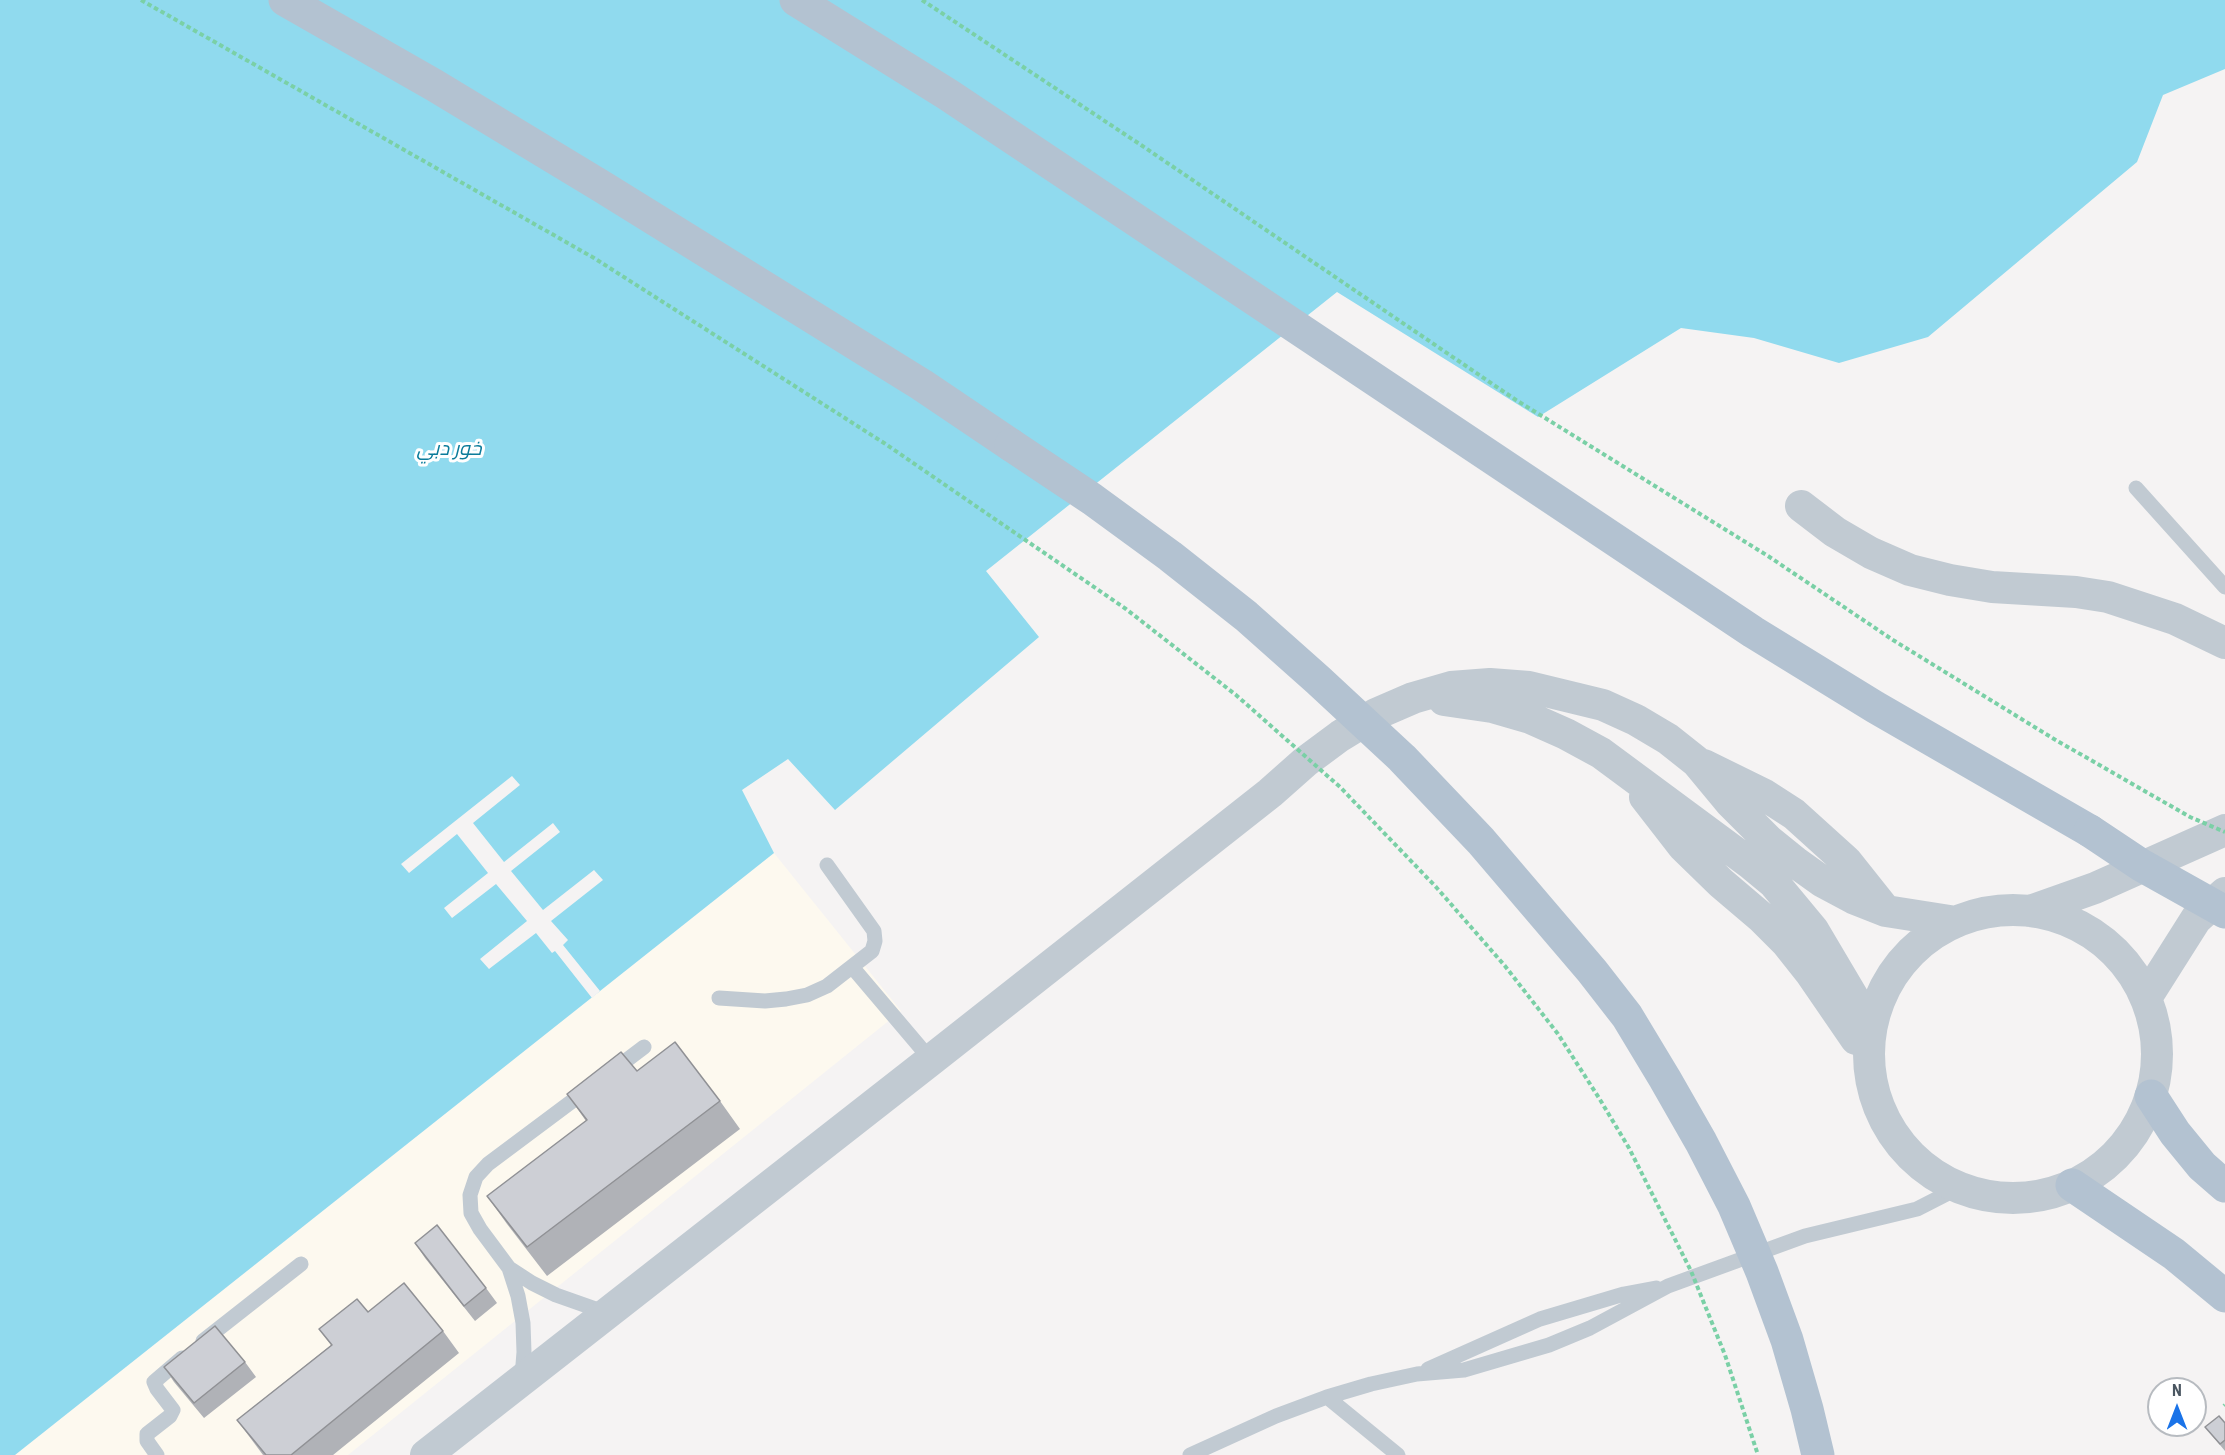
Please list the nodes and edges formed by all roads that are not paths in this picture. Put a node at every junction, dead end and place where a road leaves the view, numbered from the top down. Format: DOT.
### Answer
graph roads {
  1 [pos="285,0"];
  2 [pos="796,0"];
  3 [pos="2136,488"];
  4 [pos="1801,506"];
  5 [pos="2225,587"];
  6 [pos="2225,643"];
  7 [pos="1413,698"];
  8 [pos="2090,831"];
  9 [pos="2219,831"];
  10 [pos="827,865"];
  11 [pos="2225,886"];
  12 [pos="2225,893"];
  13 [pos="2030,911"];
  14 [pos="2225,912"];
  15 [pos="1956,922"];
  16 [pos="853,968"];
  17 [pos="719,998"];
  18 [pos="2146,998"];
  19 [pos="1870,1042"];
  20 [pos="644,1047"];
  21 [pos="932,1060"];
  22 [pos="2151,1096"];
  23 [pos="2072,1185"];
  24 [pos="2225,1186"];
  25 [pos="1960,1188"];
  26 [pos="301,1264"];
  27 [pos="509,1268"];
  28 [pos="1668,1286"];
  29 [pos="2225,1296"];
  30 [pos="608,1312"];
  31 [pos="1417,1374"];
  32 [pos="522,1380"];
  33 [pos="1327,1397"];
  34 [pos="157,1455"];
  35 [pos="426,1455"];
  36 [pos="1190,1455"];
  37 [pos="1398,1455"];
  38 [pos="1818,1455"];
  1 -- 38 [label="main road, bridge"];
  2 -- 8 [label="main road"];
  3 -- 5 [label="lane"];
  4 -- 6 [label="street"];
  7 -- 15 [label="street"];
  7 -- 19 [label="street"];
  7 -- 21 [label="street"];
  8 -- 11 [label="main road, bridge"];
  8 -- 14 [label="main road, bridge"];
  9 -- 13 [label="street"];
  10 -- 16 [label="lane"];
  12 -- 18 [label="street"];
  13 -- 15 [label="street"];
  13 -- 18 [label="street"];
  15 -- 19 [label="street"];
  16 -- 17 [label="lane"];
  16 -- 21 [label="lane"];
  18 -- 22 [label="street"];
  19 -- 25 [label="street"];
  20 -- 27 [label="lane"];
  21 -- 30 [label="street"];
  22 -- 23 [label="street"];
  22 -- 24 [label="main road"];
  23 -- 25 [label="street"];
  23 -- 29 [label="main road"];
  25 -- 28 [label="lane"];
  26 -- 34 [label="lane"];
  27 -- 30 [label="lane"];
  27 -- 32 [label="lane"];
  28 -- 31 [label="lane"];
  28 -- 31 [label="lane"];
  30 -- 32 [label="street"];
  31 -- 33 [label="lane"];
  32 -- 35 [label="street"];
  33 -- 36 [label="lane"];
  33 -- 37 [label="lane"];
}
